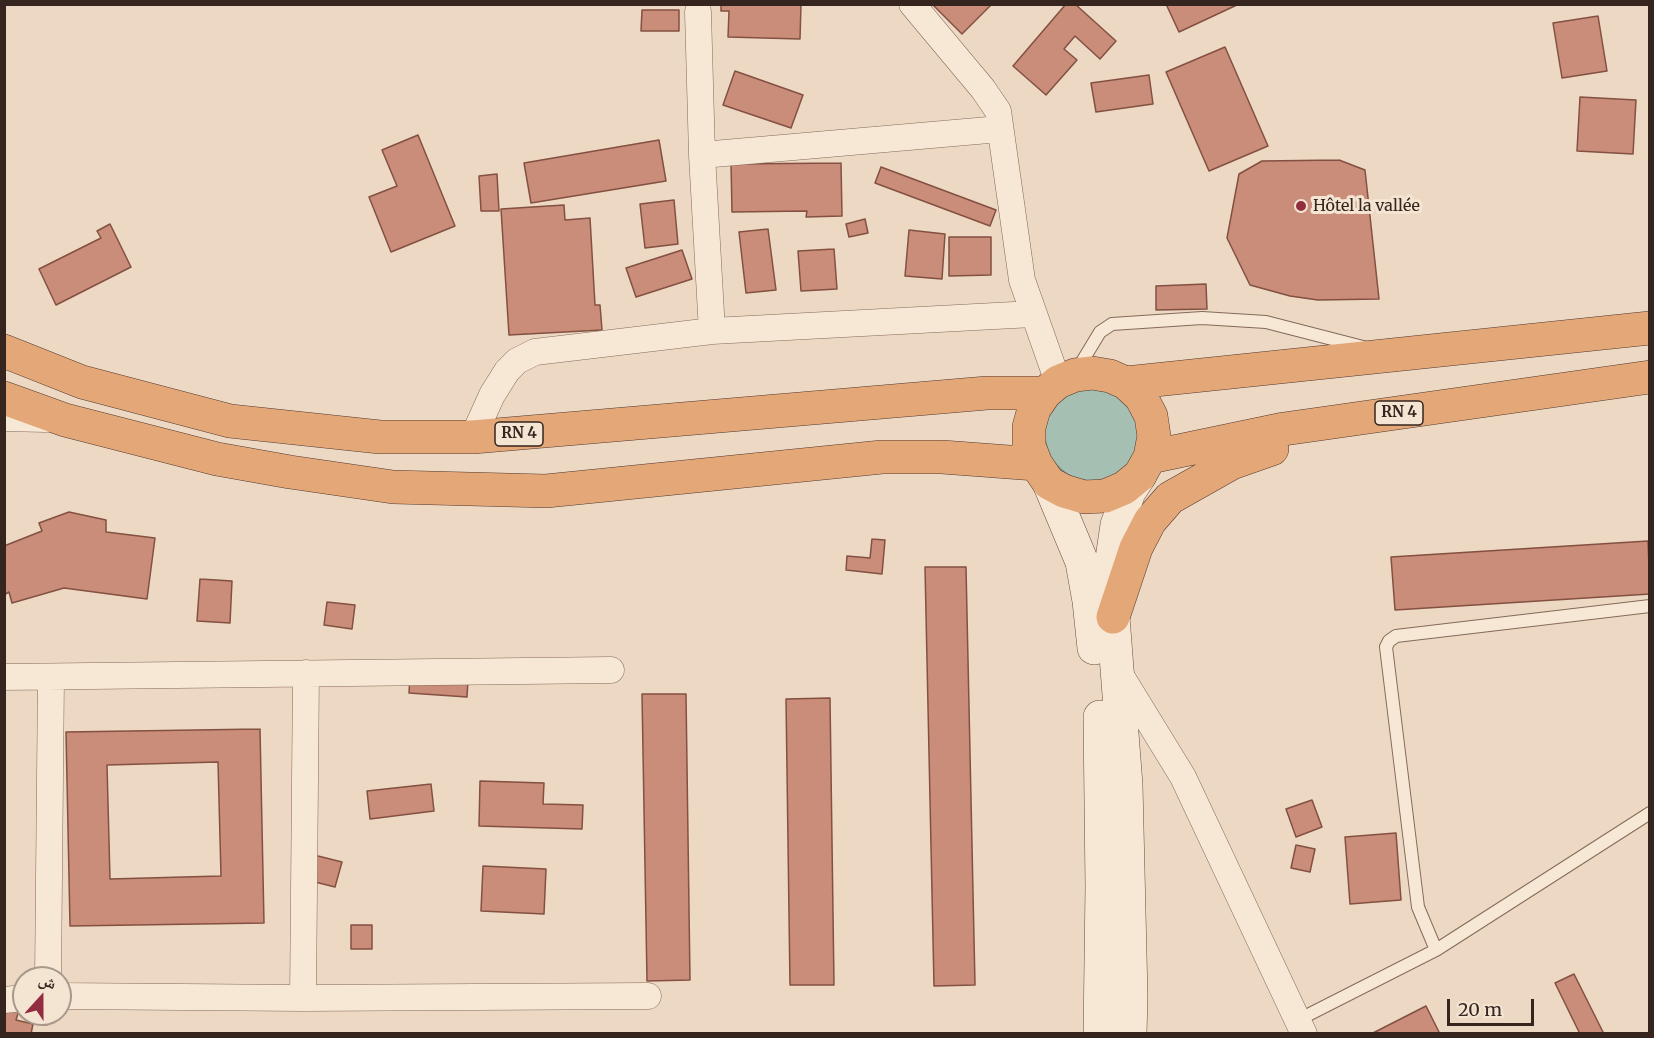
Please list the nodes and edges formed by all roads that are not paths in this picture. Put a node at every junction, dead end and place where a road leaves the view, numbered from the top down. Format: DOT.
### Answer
graph roads {
  1 [pos="912,4"];
  2 [pos="698,12"];
  3 [pos="1000,129"];
  4 [pos="702,155"];
  5 [pos="1033,314"];
  6 [pos="1650,328"];
  7 [pos="712,331"];
  8 [pos="4,351"];
  9 [pos="1393,354"];
  10 [pos="1650,377"];
  11 [pos="1059,383"];
  12 [pos="1126,383"];
  13 [pos="4,398"];
  14 [pos="4,418"];
  15 [pos="1353,419"];
  16 [pos="65,420"];
  17 [pos="473,437"];
  18 [pos="1145,466"];
  19 [pos="1042,474"];
  20 [pos="1650,606"];
  21 [pos="1113,616"];
  22 [pos="1116,667"];
  23 [pos="611,670"];
  24 [pos="306,673"];
  25 [pos="4,677"];
  26 [pos="51,677"];
  27 [pos="1650,813"];
  28 [pos="1437,950"];
  29 [pos="48,966"];
  30 [pos="72,996"];
  31 [pos="648,996"];
  32 [pos="303,998"];
  33 [pos="1301,1027"];
  34 [pos="1100,1034"];
  35 [pos="1130,1034"];
  1 -- 3 [label="street"];
  2 -- 4 [label="street"];
  3 -- 4 [label="street"];
  3 -- 5 [label="street"];
  4 -- 7 [label="street"];
  5 -- 7 [label="street"];
  5 -- 11 [label="street"];
  6 -- 9 [label="highway"];
  7 -- 17 [label="street"];
  8 -- 17 [label="highway, RN 4"];
  9 -- 11 [label="lane"];
  9 -- 12 [label="highway"];
  10 -- 15 [label="highway, RN 4"];
  11 -- 12 [label="highway"];
  11 -- 17 [label="highway, RN 4"];
  11 -- 19 [label="highway"];
  12 -- 18 [label="highway"];
  13 -- 16 [label="highway"];
  14 -- 16 [label="street"];
  15 -- 18 [label="highway, RN 4"];
  15 -- 21 [label="highway"];
  16 -- 19 [label="highway"];
  18 -- 19 [label="highway"];
  18 -- 21 [label="main road"];
  19 -- 34 [label="main road"];
  20 -- 28 [label="lane"];
  21 -- 22 [label="main road"];
  22 -- 33 [label="street"];
  22 -- 35 [label="main road"];
  23 -- 24 [label="street"];
  24 -- 26 [label="street"];
  24 -- 32 [label="street"];
  25 -- 26 [label="street"];
  26 -- 29 [label="street"];
  27 -- 28 [label="lane"];
  28 -- 33 [label="lane"];
  30 -- 32 [label="street"];
  31 -- 32 [label="street"];
}
